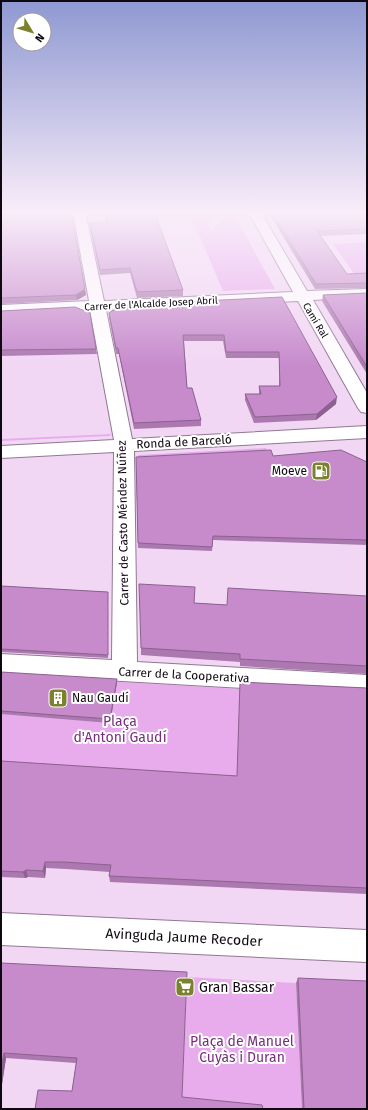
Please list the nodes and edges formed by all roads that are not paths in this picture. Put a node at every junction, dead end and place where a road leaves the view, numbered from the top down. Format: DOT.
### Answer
graph roads {
  1 [pos="89,263"];
  2 [pos="283,263"];
  3 [pos="367,293"];
  4 [pos="302,296"];
  5 [pos="98,306"];
  6 [pos="1,310"];
  7 [pos="367,408"];
  8 [pos="367,432"];
  9 [pos="124,445"];
  10 [pos="1,452"];
  11 [pos="1,664"];
  12 [pos="124,672"];
  13 [pos="367,685"];
  14 [pos="1,929"];
  15 [pos="367,946"];
  1 -- 5 [label="street, Carrer de Casto Méndez Núñez"];
  2 -- 4 [label="street, Camí Ral"];
  3 -- 4 [label="street, Carrer de l'Alcalde Josep Abril"];
  4 -- 5 [label="street, Carrer de l'Alcalde Josep Abril"];
  4 -- 7 [label="street, Camí Ral"];
  5 -- 6 [label="street, Carrer de l'Alcalde Josep Abril"];
  5 -- 9 [label="street, Carrer de Casto Méndez Núñez"];
  8 -- 9 [label="street, Ronda de Barceló"];
  9 -- 10 [label="street, Ronda de Barceló"];
  9 -- 12 [label="street, Carrer de Casto Méndez Núñez"];
  11 -- 12 [label="street, Carrer de la Cooperativa"];
  12 -- 13 [label="street, Carrer de la Cooperativa"];
  14 -- 15 [label="street, Avinguda Jaume Recoder"];
}
